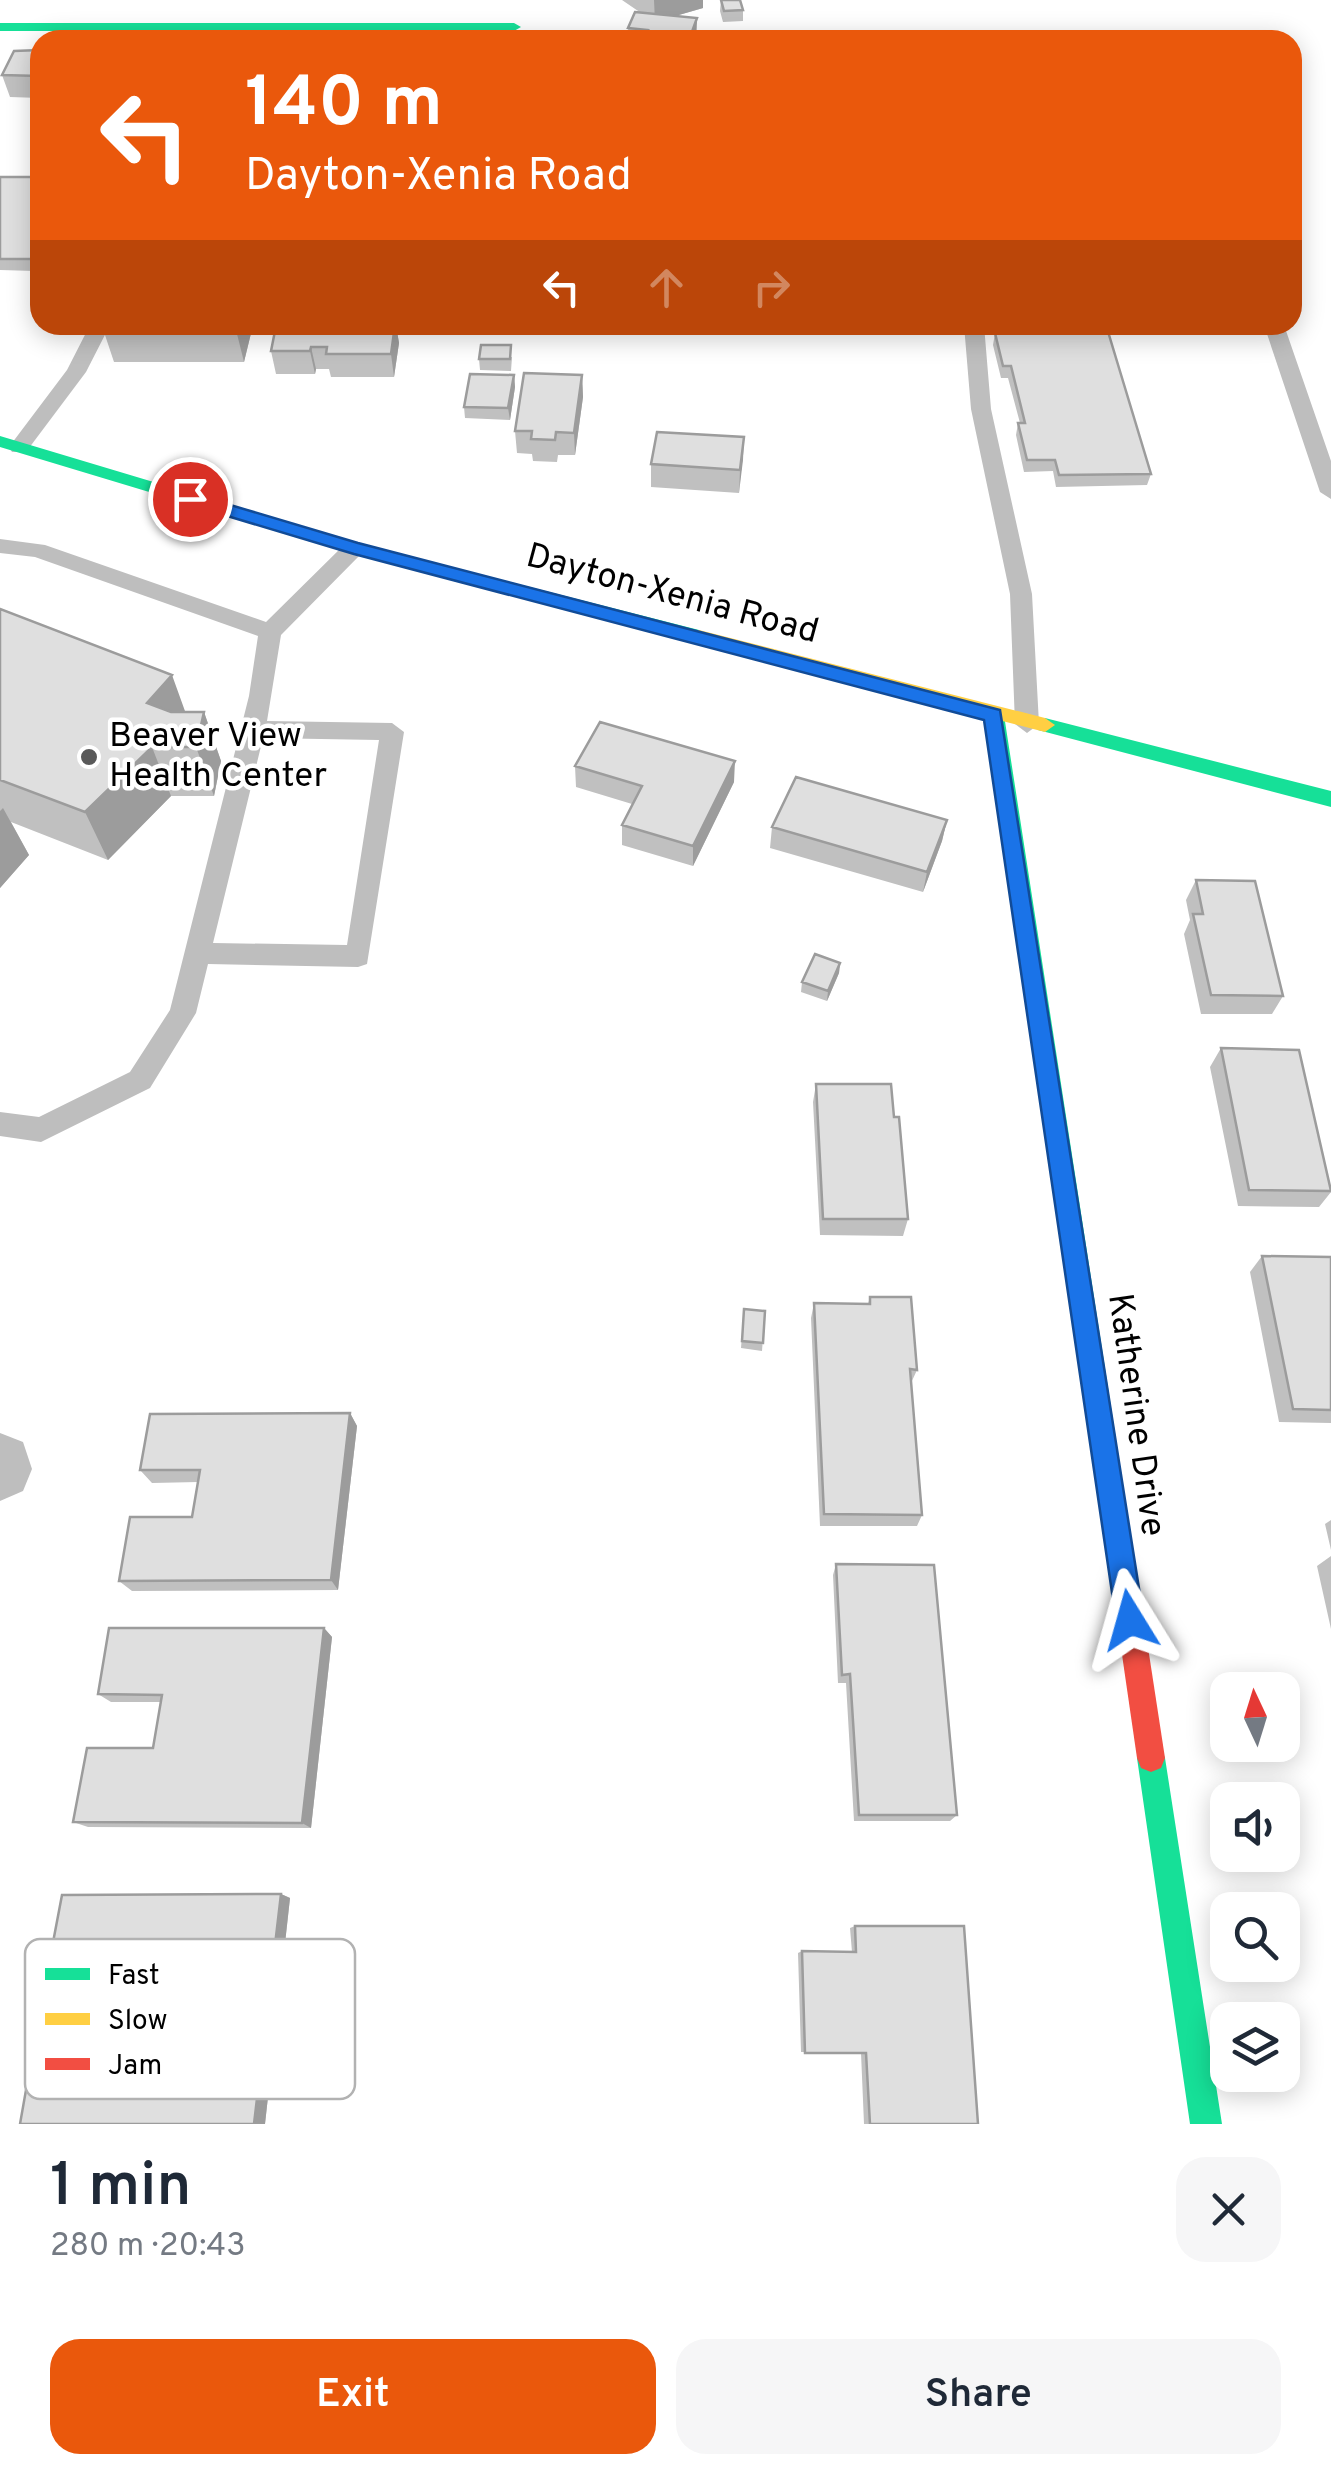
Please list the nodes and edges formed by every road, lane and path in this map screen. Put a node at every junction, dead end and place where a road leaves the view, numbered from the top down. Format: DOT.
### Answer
graph roads {
  1 [pos="0,27"];
  2 [pos="514,27"];
  3 [pos="95,335"];
  4 [pos="975,335"];
  5 [pos="1277,335"];
  6 [pos="9,444"];
  7 [pos="1331,492"];
  8 [pos="0,546"];
  9 [pos="354,548"];
  10 [pos="270,632"];
  11 [pos="994,716"];
  12 [pos="1027,724"];
  13 [pos="253,729"];
  14 [pos="1331,800"];
  15 [pos="198,953"];
  16 [pos="0,1124"];
  17 [pos="1206,2124"];
  1 -- 2 [label="street"];
  3 -- 6 [label="lane"];
  4 -- 12 [label="lane"];
  5 -- 7 [label="lane"];
  6 -- 9 [label="street, Dayton-Xenia Road"];
  8 -- 10 [label="lane"];
  9 -- 10 [label="lane"];
  9 -- 11 [label="street, Dayton-Xenia Road"];
  10 -- 13 [label="lane"];
  11 -- 12 [label="street, Dayton-Xenia Road"];
  11 -- 17 [label="street, Katherine Drive"];
  12 -- 14 [label="street, Dayton-Xenia Road"];
  13 -- 15 [label="lane"];
  13 -- 15 [label="lane"];
  15 -- 16 [label="lane"];
}
